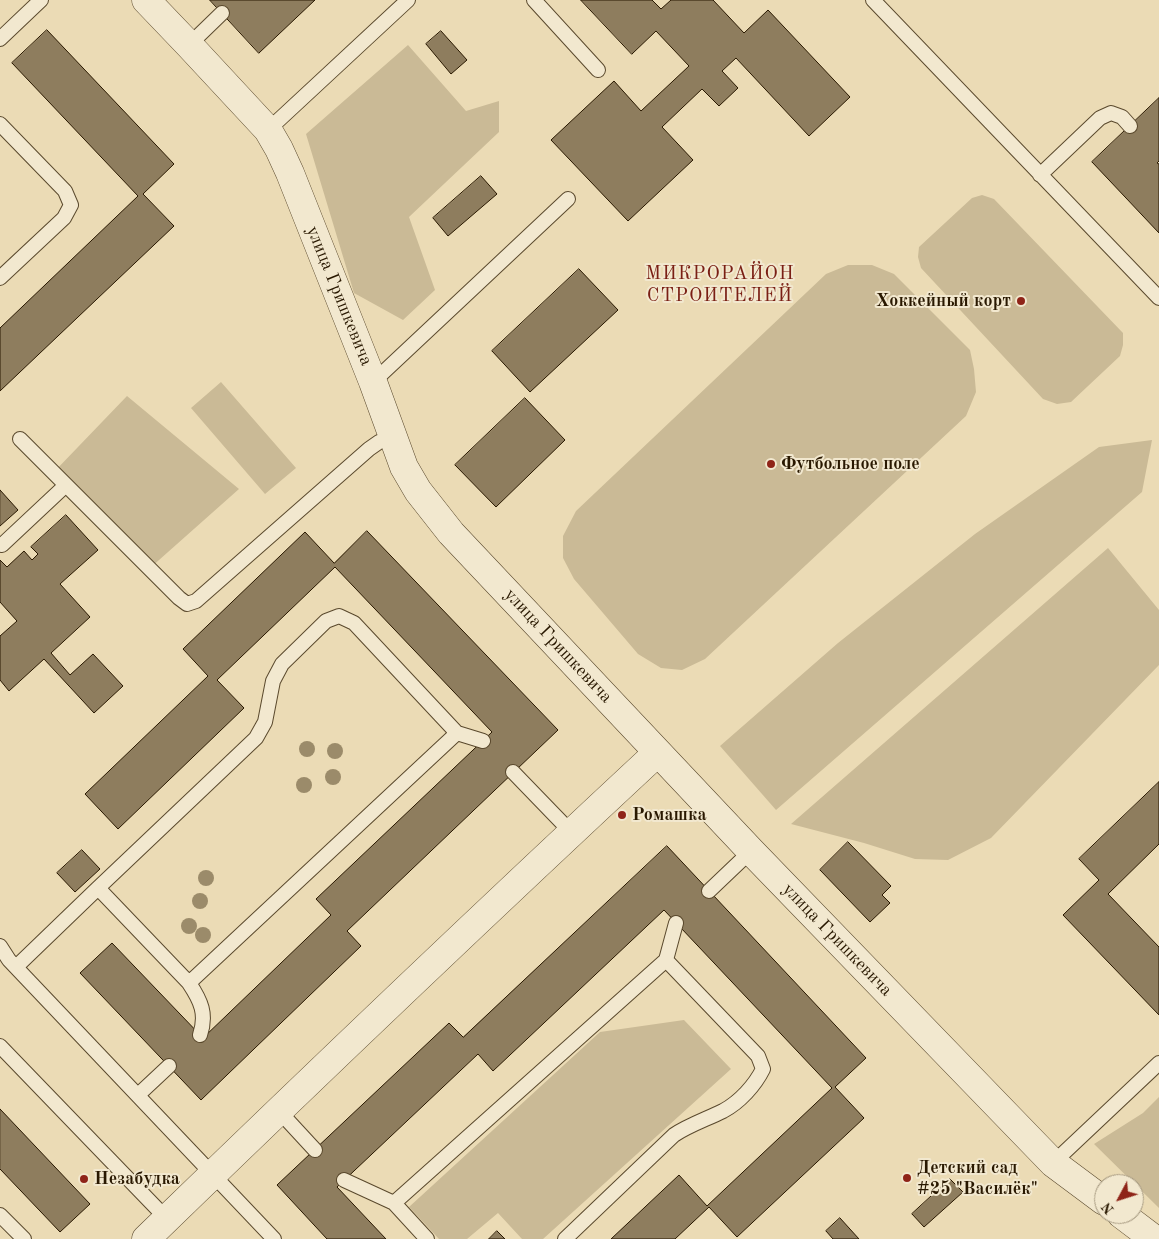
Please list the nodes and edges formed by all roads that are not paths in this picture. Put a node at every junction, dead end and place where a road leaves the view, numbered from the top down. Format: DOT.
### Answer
graph roads {
  1 [pos="41,0"];
  2 [pos="146,0"];
  3 [pos="408,0"];
  4 [pos="534,0"];
  5 [pos="873,0"];
  6 [pos="222,13"];
  7 [pos="0,39"];
  8 [pos="189,45"];
  9 [pos="598,70"];
  10 [pos="0,124"];
  11 [pos="1130,126"];
  12 [pos="268,130"];
  13 [pos="1040,175"];
  14 [pos="568,199"];
  15 [pos="0,278"];
  16 [pos="1159,298"];
  17 [pos="373,382"];
  18 [pos="392,437"];
  19 [pos="20,439"];
  20 [pos="66,484"];
  21 [pos="2,545"];
  22 [pos="457,733"];
  23 [pos="482,741"];
  24 [pos="657,753"];
  25 [pos="514,772"];
  26 [pos="572,832"];
  27 [pos="751,851"];
  28 [pos="98,888"];
  29 [pos="709,891"];
  30 [pos="676,922"];
  31 [pos="0,946"];
  32 [pos="666,960"];
  33 [pos="16,967"];
  34 [pos="189,983"];
  35 [pos="200,1035"];
  36 [pos="0,1046"];
  37 [pos="1159,1063"];
  38 [pos="169,1066"];
  39 [pos="138,1095"];
  40 [pos="279,1111"];
  41 [pos="315,1150"];
  42 [pos="1054,1163"];
  43 [pos="212,1174"];
  44 [pos="344,1180"];
  45 [pos="1094,1193"];
  46 [pos="394,1203"];
  47 [pos="0,1215"];
  48 [pos="167,1219"];
  49 [pos="1134,1224"];
  50 [pos="24,1239"];
  51 [pos="146,1239"];
  52 [pos="274,1239"];
  53 [pos="427,1239"];
  54 [pos="565,1239"];
  55 [pos="1154,1239"];
  1 -- 7 [label="lane"];
  2 -- 8 [label="street, улица Гришкевича"];
  3 -- 12 [label="lane"];
  4 -- 9 [label="lane"];
  5 -- 13 [label="lane"];
  6 -- 8 [label="lane"];
  8 -- 12 [label="street, улица Гришкевича"];
  10 -- 15 [label="lane"];
  11 -- 13 [label="lane"];
  12 -- 17 [label="street, улица Гришкевича"];
  13 -- 16 [label="lane"];
  14 -- 17 [label="lane"];
  17 -- 18 [label="street, улица Гришкевича"];
  18 -- 20 [label="lane"];
  18 -- 24 [label="street, улица Гришкевича"];
  19 -- 20 [label="lane"];
  20 -- 21 [label="lane"];
  22 -- 23 [label="lane"];
  22 -- 28 [label="lane"];
  22 -- 34 [label="lane"];
  24 -- 26 [label="street"];
  24 -- 27 [label="street, улица Гришкевича"];
  25 -- 26 [label="lane"];
  26 -- 40 [label="street"];
  27 -- 29 [label="lane"];
  27 -- 42 [label="street, улица Гришкевича"];
  28 -- 33 [label="lane"];
  28 -- 34 [label="lane"];
  30 -- 32 [label="lane"];
  31 -- 33 [label="lane"];
  32 -- 46 [label="lane"];
  32 -- 54 [label="lane"];
  33 -- 39 [label="lane"];
  34 -- 35 [label="lane"];
  36 -- 48 [label="lane"];
  37 -- 42 [label="lane"];
  38 -- 39 [label="lane"];
  39 -- 43 [label="lane"];
  40 -- 41 [label="lane"];
  40 -- 43 [label="street"];
  42 -- 45 [label="street, улица Гришкевича"];
  43 -- 48 [label="street"];
  43 -- 52 [label="lane"];
  44 -- 46 [label="lane"];
  46 -- 53 [label="lane"];
  47 -- 50 [label="lane"];
  48 -- 51 [label="street"];
  49 -- 55 [label="street"];
}
